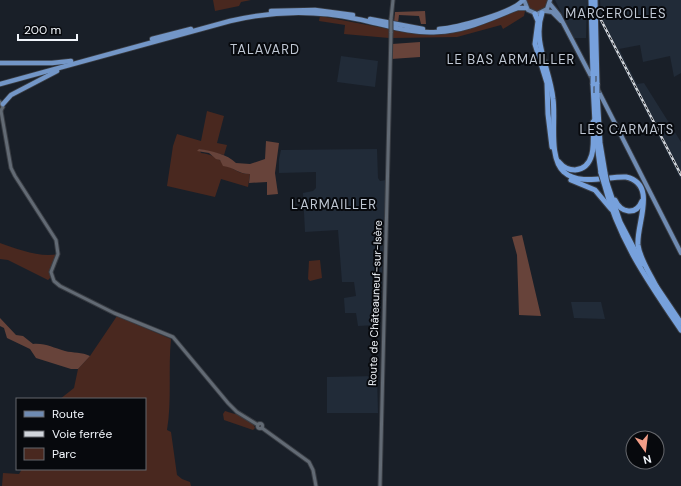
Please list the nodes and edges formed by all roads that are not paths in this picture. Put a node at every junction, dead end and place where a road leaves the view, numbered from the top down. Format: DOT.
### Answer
graph roads {
  1 [pos="393,0"];
  2 [pos="523,0"];
  3 [pos="591,0"];
  4 [pos="595,0"];
  5 [pos="550,2"];
  6 [pos="526,8"];
  7 [pos="315,12"];
  8 [pos="324,12"];
  9 [pos="544,12"];
  10 [pos="535,14"];
  11 [pos="566,28"];
  12 [pos="71,61"];
  13 [pos="0,63"];
  14 [pos="67,66"];
  15 [pos="0,81"];
  16 [pos="0,84"];
  17 [pos="595,84"];
  18 [pos="1,103"];
  19 [pos="0,112"];
  20 [pos="0,117"];
  21 [pos="595,120"];
  22 [pos="554,142"];
  23 [pos="560,172"];
  24 [pos="603,173"];
  25 [pos="605,183"];
  26 [pos="610,191"];
  27 [pos="611,209"];
  28 [pos="681,253"];
  29 [pos="657,288"];
  30 [pos="681,323"];
  31 [pos="681,330"];
  32 [pos="316,486"];
  33 [pos="380,486"];
  1 -- 33 [label="street, Route de Châteauneuf-sur-Isère, bridge"];
  2 -- 6 [label="main road"];
  2 -- 8 [label="highway"];
  3 -- 17 [label="highway, bridge"];
  4 -- 17 [label="highway"];
  5 -- 9 [label="main road"];
  5 -- 11 [label="main road"];
  6 -- 8 [label="highway"];
  6 -- 10 [label="main road"];
  7 -- 8 [label="highway"];
  7 -- 12 [label="highway"];
  7 -- 14 [label="highway"];
  9 -- 10 [label="main road"];
  9 -- 11 [label="main road"];
  9 -- 22 [label="highway"];
  10 -- 23 [label="highway"];
  11 -- 28 [label="main road"];
  12 -- 13 [label="highway"];
  12 -- 15 [label="highway"];
  14 -- 16 [label="highway"];
  14 -- 18 [label="highway"];
  17 -- 21 [label="highway"];
  17 -- 24 [label="highway, bridge"];
  18 -- 19 [label="street"];
  19 -- 20 [label="street"];
  20 -- 32 [label="street"];
  21 -- 22 [label="highway"];
  21 -- 24 [label="highway"];
  22 -- 29 [label="highway"];
  23 -- 26 [label="highway"];
  23 -- 27 [label="highway"];
  24 -- 25 [label="highway, bridge"];
  25 -- 26 [label="highway"];
  25 -- 27 [label="highway"];
  26 -- 29 [label="highway"];
  27 -- 31 [label="highway"];
  29 -- 30 [label="highway"];
}
